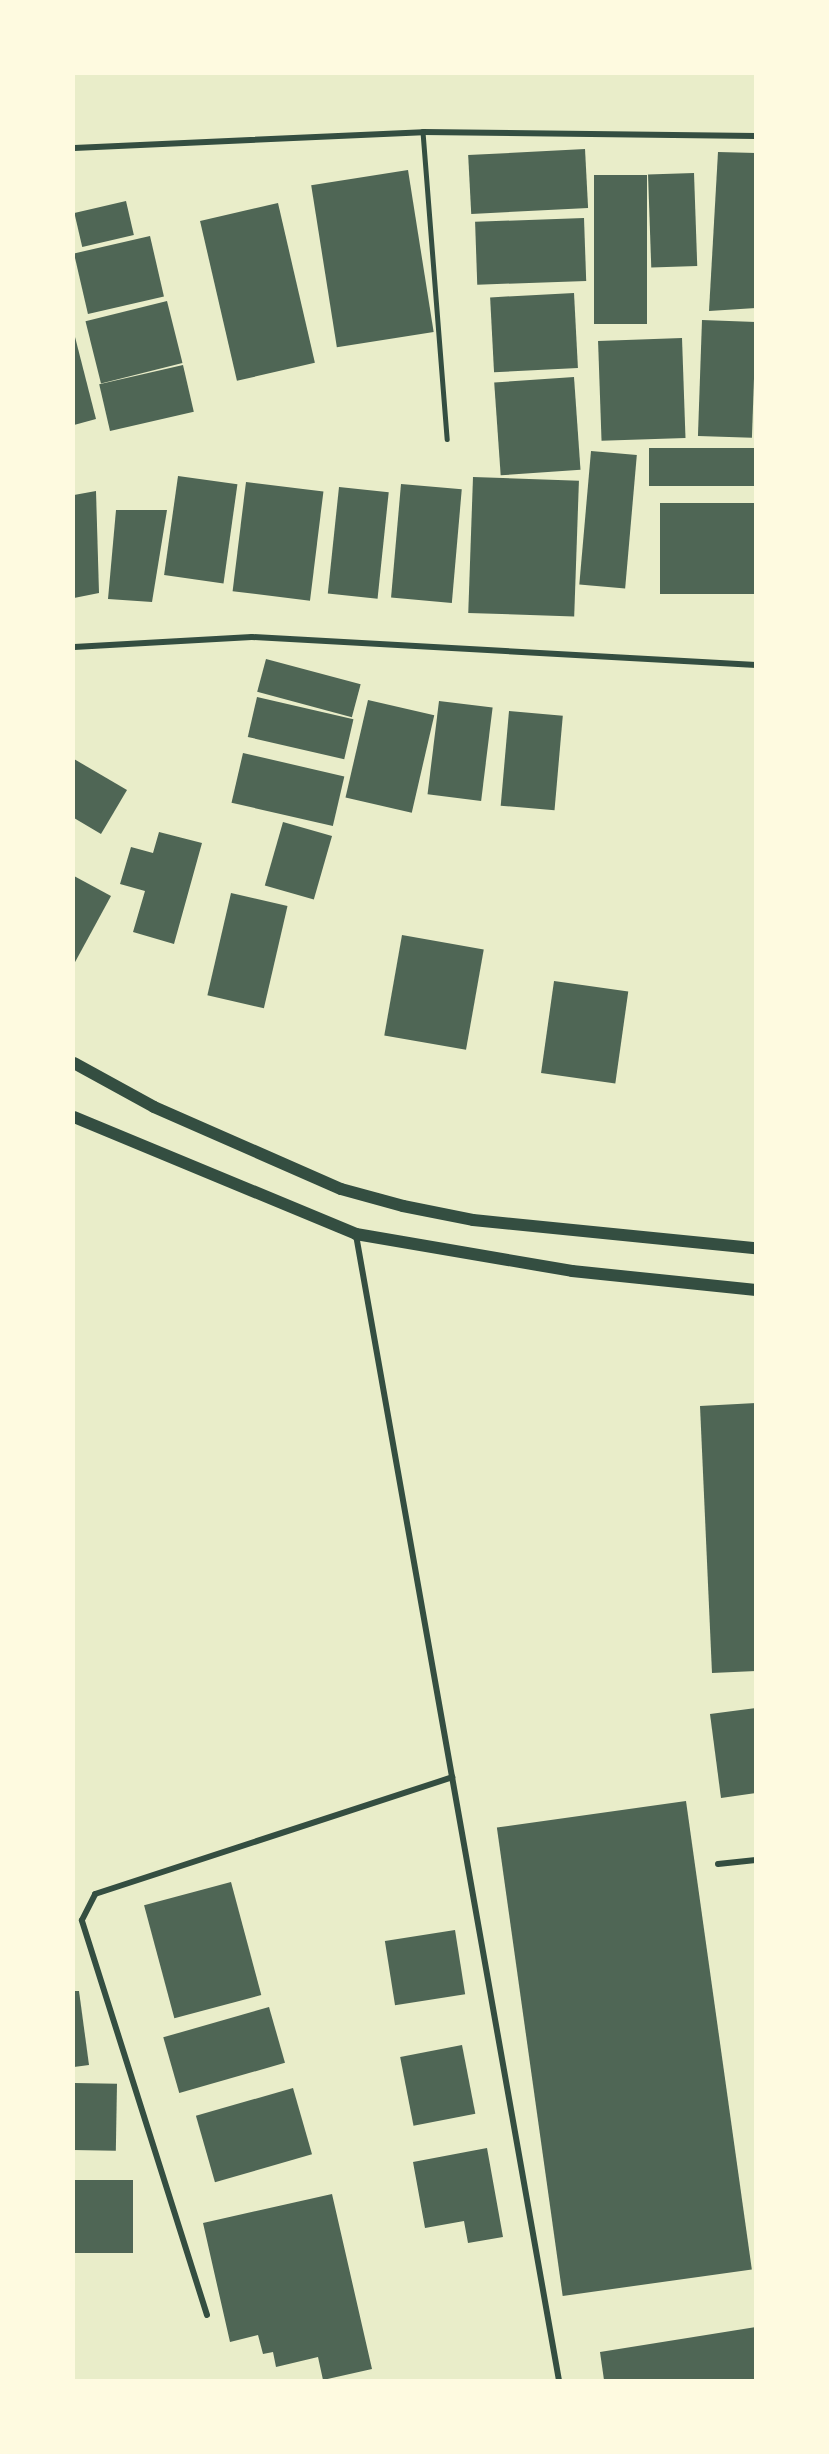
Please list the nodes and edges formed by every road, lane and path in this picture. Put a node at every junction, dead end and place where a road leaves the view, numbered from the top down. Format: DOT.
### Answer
graph roads {
  1 [pos="423,132"];
  2 [pos="756,136"];
  3 [pos="74,148"];
  4 [pos="447,439"];
  5 [pos="74,647"];
  6 [pos="756,665"];
  7 [pos="74,1063"];
  8 [pos="74,1117"];
  9 [pos="356,1234"];
  10 [pos="756,1248"];
  11 [pos="756,1290"];
  12 [pos="452,1777"];
  13 [pos="756,1860"];
  14 [pos="718,1864"];
  15 [pos="207,2315"];
  16 [pos="559,2380"];
  1 -- 2 [label="street"];
  1 -- 3 [label="street"];
  1 -- 4 [label="lane"];
  5 -- 6 [label="street"];
  7 -- 10 [label="main road"];
  8 -- 9 [label="main road"];
  9 -- 11 [label="main road"];
  9 -- 12 [label="street"];
  12 -- 15 [label="street"];
  12 -- 16 [label="street"];
  13 -- 14 [label="street"];
}
